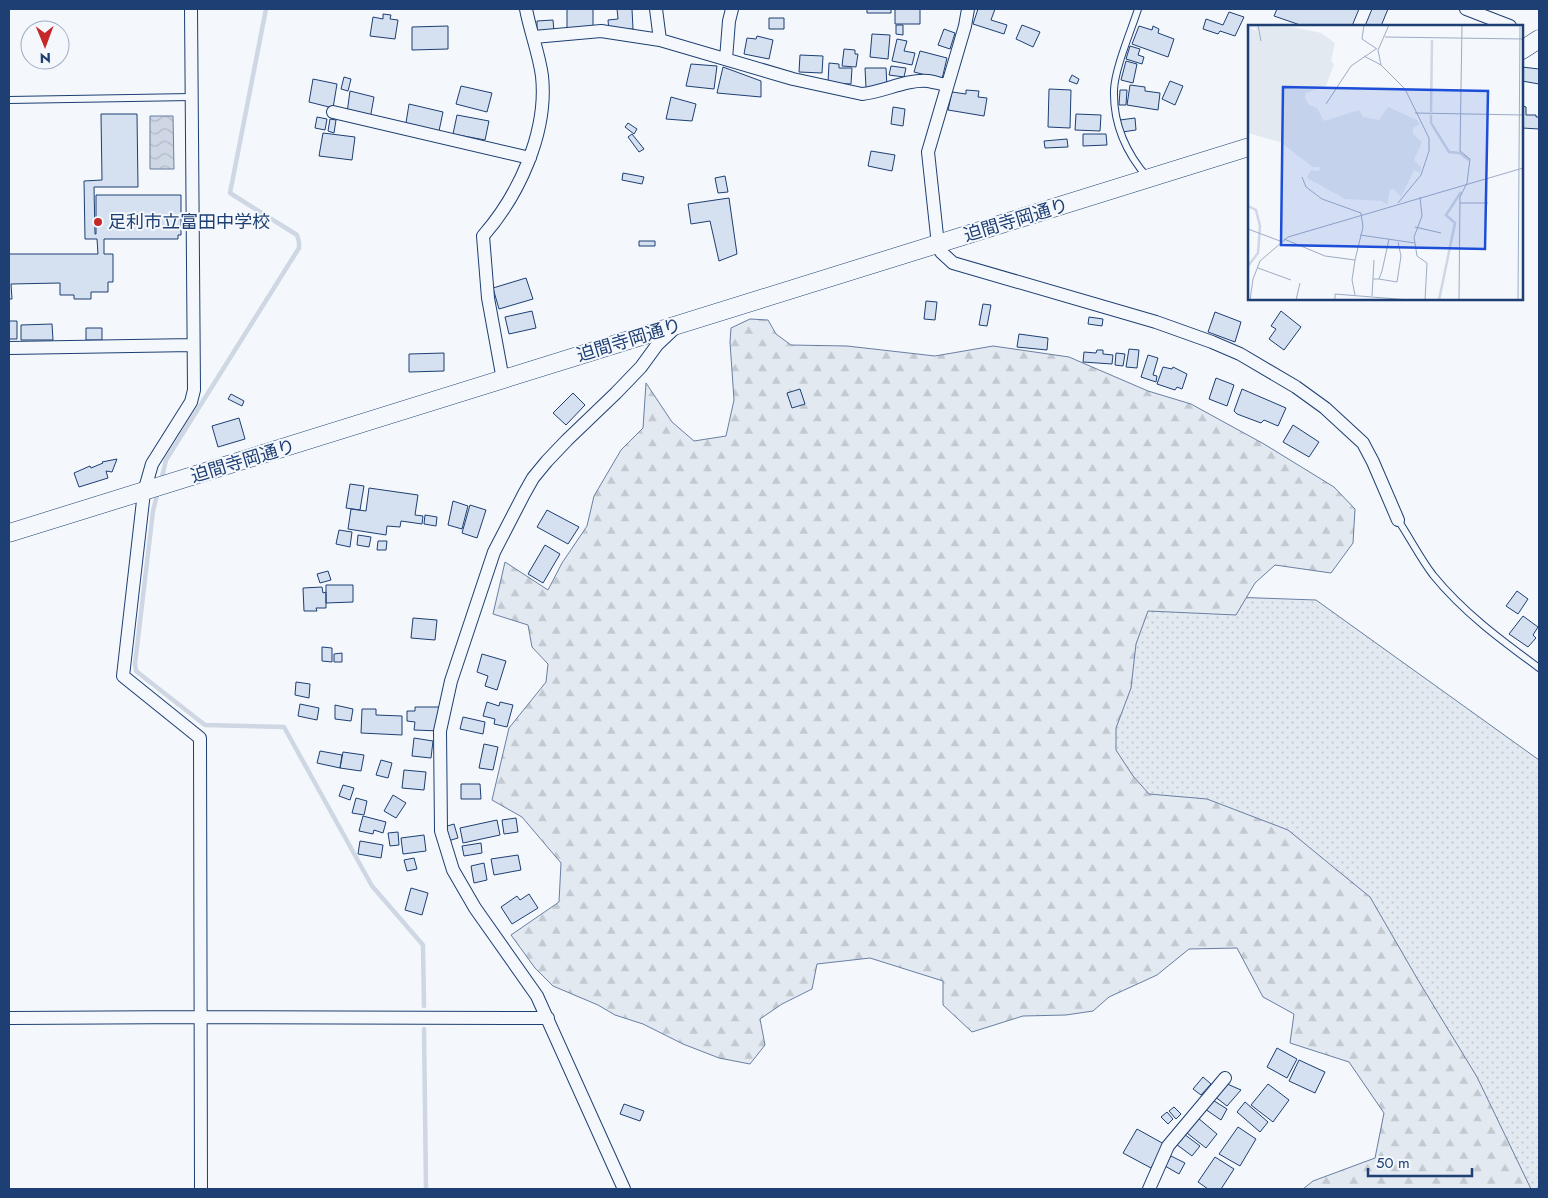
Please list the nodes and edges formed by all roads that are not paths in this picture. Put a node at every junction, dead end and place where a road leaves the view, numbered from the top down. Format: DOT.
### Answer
graph roads {
  1 [pos="190,9"];
  2 [pos="526,9"];
  3 [pos="656,9"];
  4 [pos="732,9"];
  5 [pos="968,9"];
  6 [pos="1138,9"];
  7 [pos="1466,9"];
  8 [pos="1507,25"];
  9 [pos="534,36"];
  10 [pos="660,40"];
  11 [pos="726,59"];
  12 [pos="947,85"];
  13 [pos="191,97"];
  14 [pos="9,100"];
  15 [pos="333,112"];
  16 [pos="1248,147"];
  17 [pos="530,158"];
  18 [pos="1149,179"];
  19 [pos="938,245"];
  20 [pos="678,325"];
  21 [pos="193,345"];
  22 [pos="9,348"];
  23 [pos="503,380"];
  24 [pos="144,492"];
  25 [pos="1398,520"];
  26 [pos="9,533"];
  27 [pos="1539,668"];
  28 [pos="200,1017"];
  29 [pos="9,1018"];
  30 [pos="548,1018"];
  31 [pos="1224,1078"];
  32 [pos="202,1189"];
  33 [pos="624,1189"];
  34 [pos="1150,1189"];
  1 -- 13 [label="street"];
  2 -- 9 [label="street"];
  3 -- 10 [label="street"];
  4 -- 11 [label="street"];
  5 -- 12 [label="street"];
  6 -- 18 [label="lane"];
  7 -- 8 [label="street"];
  9 -- 10 [label="street"];
  9 -- 17 [label="street"];
  10 -- 11 [label="street"];
  11 -- 12 [label="street"];
  12 -- 19 [label="street"];
  13 -- 14 [label="lane"];
  13 -- 21 [label="street"];
  15 -- 17 [label="street"];
  16 -- 18 [label="street, 迫間寺岡通り"];
  17 -- 23 [label="street"];
  18 -- 19 [label="street, 迫間寺岡通り"];
  19 -- 20 [label="street, 迫間寺岡通り"];
  19 -- 25 [label="street"];
  20 -- 23 [label="street, 迫間寺岡通り"];
  20 -- 30 [label="street"];
  21 -- 22 [label="street"];
  21 -- 24 [label="street"];
  23 -- 24 [label="street, 迫間寺岡通り"];
  24 -- 26 [label="street, 迫間寺岡通り"];
  24 -- 28 [label="street"];
  25 -- 27 [label="lane"];
  28 -- 29 [label="street"];
  28 -- 30 [label="street"];
  28 -- 32 [label="street"];
  30 -- 33 [label="street"];
  31 -- 34 [label="street"];
}
